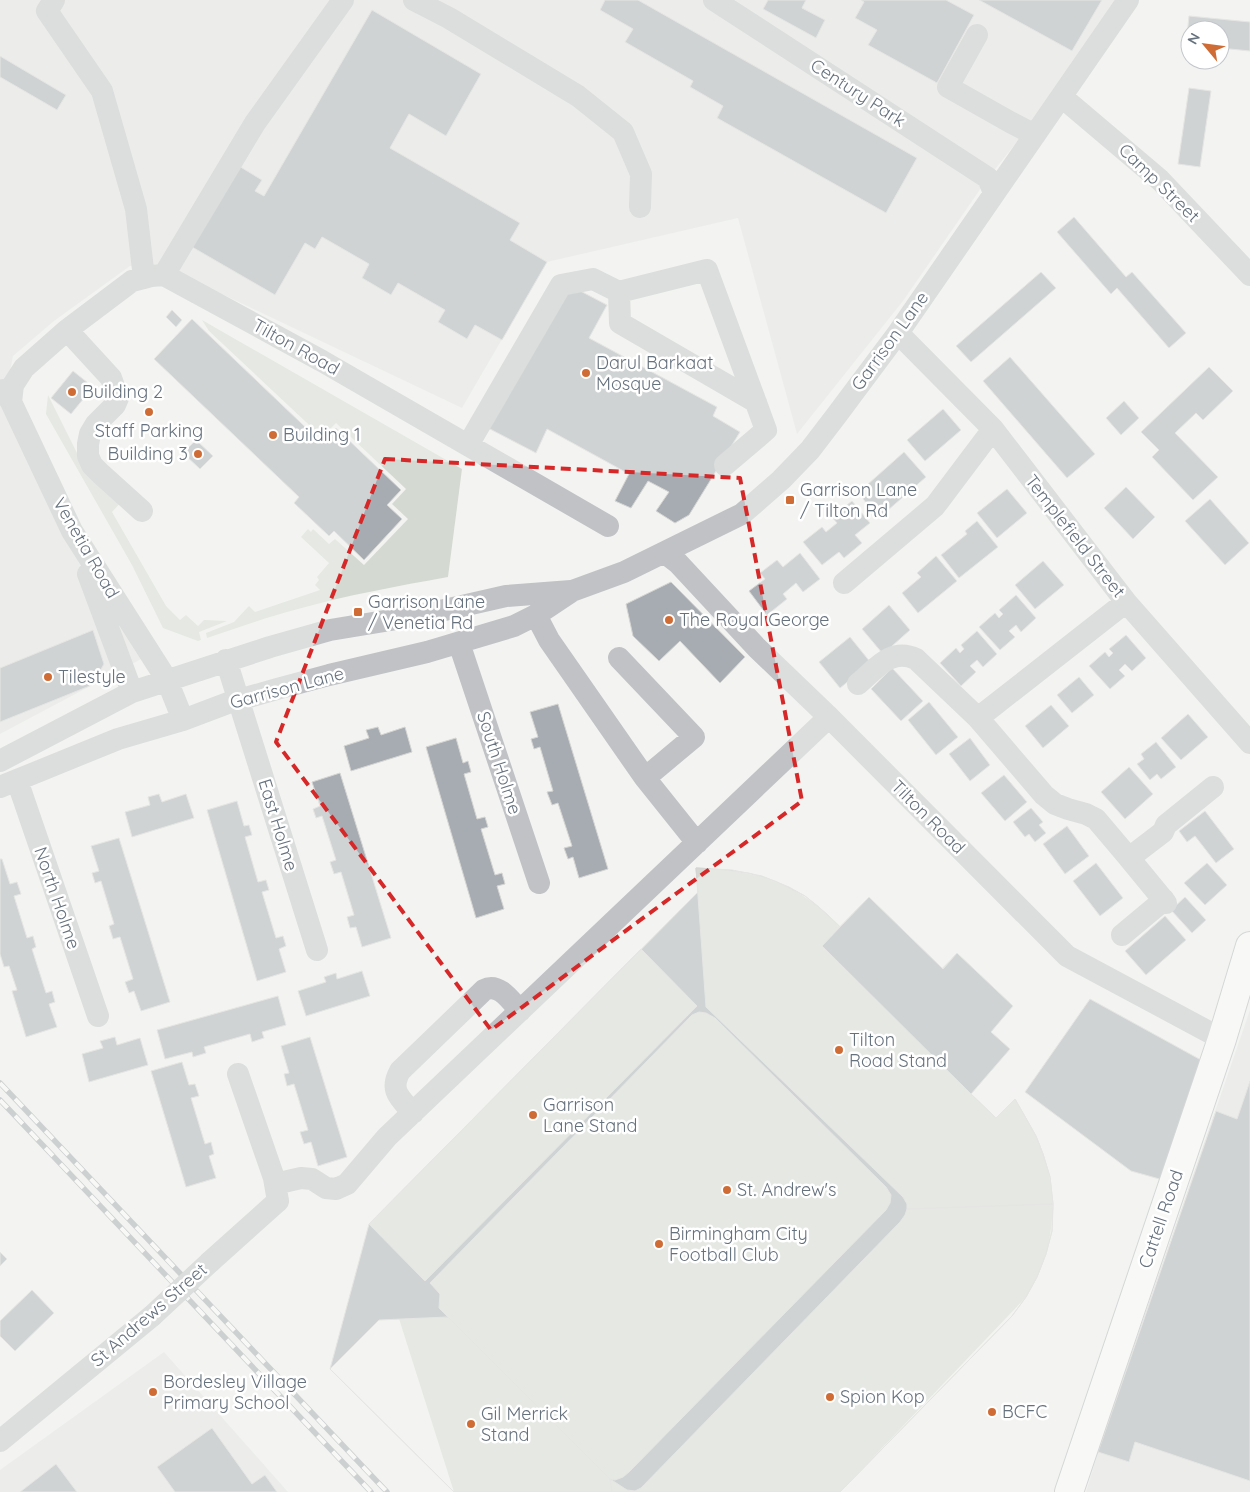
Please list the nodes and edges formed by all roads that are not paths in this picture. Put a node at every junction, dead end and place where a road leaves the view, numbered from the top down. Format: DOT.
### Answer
graph roads {
  1 [pos="54,0"];
  2 [pos="343,0"];
  3 [pos="414,0"];
  4 [pos="714,0"];
  5 [pos="1128,0"];
  6 [pos="977,35"];
  7 [pos="1062,96"];
  8 [pos="1035,135"];
  9 [pos="994,193"];
  10 [pos="640,207"];
  11 [pos="1250,275"];
  12 [pos="154,276"];
  13 [pos="619,292"];
  14 [pos="67,330"];
  15 [pos="898,332"];
  16 [pos="6,393"];
  17 [pos="756,402"];
  18 [pos="993,429"];
  19 [pos="468,445"];
  20 [pos="725,465"];
  21 [pos="142,511"];
  22 [pos="608,526"];
  23 [pos="72,531"];
  24 [pos="665,553"];
  25 [pos="844,584"];
  26 [pos="572,591"];
  27 [pos="1126,602"];
  28 [pos="536,616"];
  29 [pos="459,643"];
  30 [pos="619,658"];
  31 [pos="226,660"];
  32 [pos="167,680"];
  33 [pos="858,684"];
  34 [pos="132,692"];
  35 [pos="239,700"];
  36 [pos="828,717"];
  37 [pos="978,718"];
  38 [pos="183,720"];
  39 [pos="1250,743"];
  40 [pos="0,761"];
  41 [pos="645,778"];
  42 [pos="8,783"];
  43 [pos="1213,787"];
  44 [pos="697,843"];
  45 [pos="1129,858"];
  46 [pos="540,883"];
  47 [pos="1122,934"];
  48 [pos="1250,946"];
  49 [pos="317,950"];
  50 [pos="520,1011"];
  51 [pos="98,1016"];
  52 [pos="1222,1040"];
  53 [pos="238,1074"];
  54 [pos="413,1113"];
  55 [pos="274,1182"];
  56 [pos="0,1441"];
  57 [pos="1069,1492"];
  1 -- 12 [label="street"];
  2 -- 12 [label="street"];
  3 -- 10 [label="street"];
  4 -- 9 [label="street, Century Park"];
  5 -- 7 [label="street, Garrison Lane"];
  6 -- 8 [label="street"];
  7 -- 8 [label="street, Garrison Lane"];
  7 -- 11 [label="street, Camp Street"];
  8 -- 9 [label="street, Garrison Lane"];
  9 -- 15 [label="street, Garrison Lane"];
  12 -- 14 [label="street"];
  12 -- 19 [label="street, Tilton Road"];
  13 -- 17 [label="street"];
  13 -- 17 [label="street"];
  13 -- 19 [label="street"];
  14 -- 16 [label="street"];
  14 -- 21 [label="street"];
  15 -- 18 [label="street, Templefield Street"];
  15 -- 24 [label="street, Garrison Lane"];
  16 -- 23 [label="street, Venetia Road"];
  17 -- 20 [label="street"];
  18 -- 25 [label="street"];
  18 -- 27 [label="street, Templefield Street"];
  19 -- 22 [label="street, Tilton Road"];
  23 -- 32 [label="street, Venetia Road"];
  23 -- 34 [label="street"];
  24 -- 26 [label="street, Garrison Lane"];
  24 -- 36 [label="street, Tilton Road"];
  26 -- 28 [label="street, Garrison Lane"];
  26 -- 31 [label="street, Garrison Lane"];
  27 -- 37 [label="street"];
  27 -- 39 [label="street, Templefield Street"];
  28 -- 29 [label="street, Garrison Lane"];
  28 -- 41 [label="street"];
  29 -- 35 [label="street, Garrison Lane"];
  29 -- 46 [label="street, South Holme"];
  30 -- 41 [label="street"];
  31 -- 32 [label="street, Garrison Lane"];
  31 -- 35 [label="street, East Holme"];
  32 -- 34 [label="street, Garrison Lane"];
  32 -- 38 [label="street, Venetia Road"];
  33 -- 37 [label="street"];
  34 -- 40 [label="street, Garrison Lane"];
  35 -- 38 [label="street, Garrison Lane"];
  35 -- 49 [label="street, East Holme"];
  36 -- 44 [label="street"];
  36 -- 52 [label="street, Tilton Road"];
  37 -- 45 [label="street"];
  38 -- 42 [label="street, Garrison Lane"];
  41 -- 44 [label="street"];
  42 -- 51 [label="street, North Holme"];
  43 -- 45 [label="street"];
  44 -- 50 [label="street"];
  45 -- 47 [label="street"];
  48 -- 52 [label="main road, Cattell Road"];
  50 -- 54 [label="street"];
  50 -- 54 [label="street"];
  52 -- 57 [label="main road, Cattell Road"];
  53 -- 55 [label="street"];
  54 -- 55 [label="street"];
  55 -- 56 [label="street, St Andrews Street, bridge"];
}
